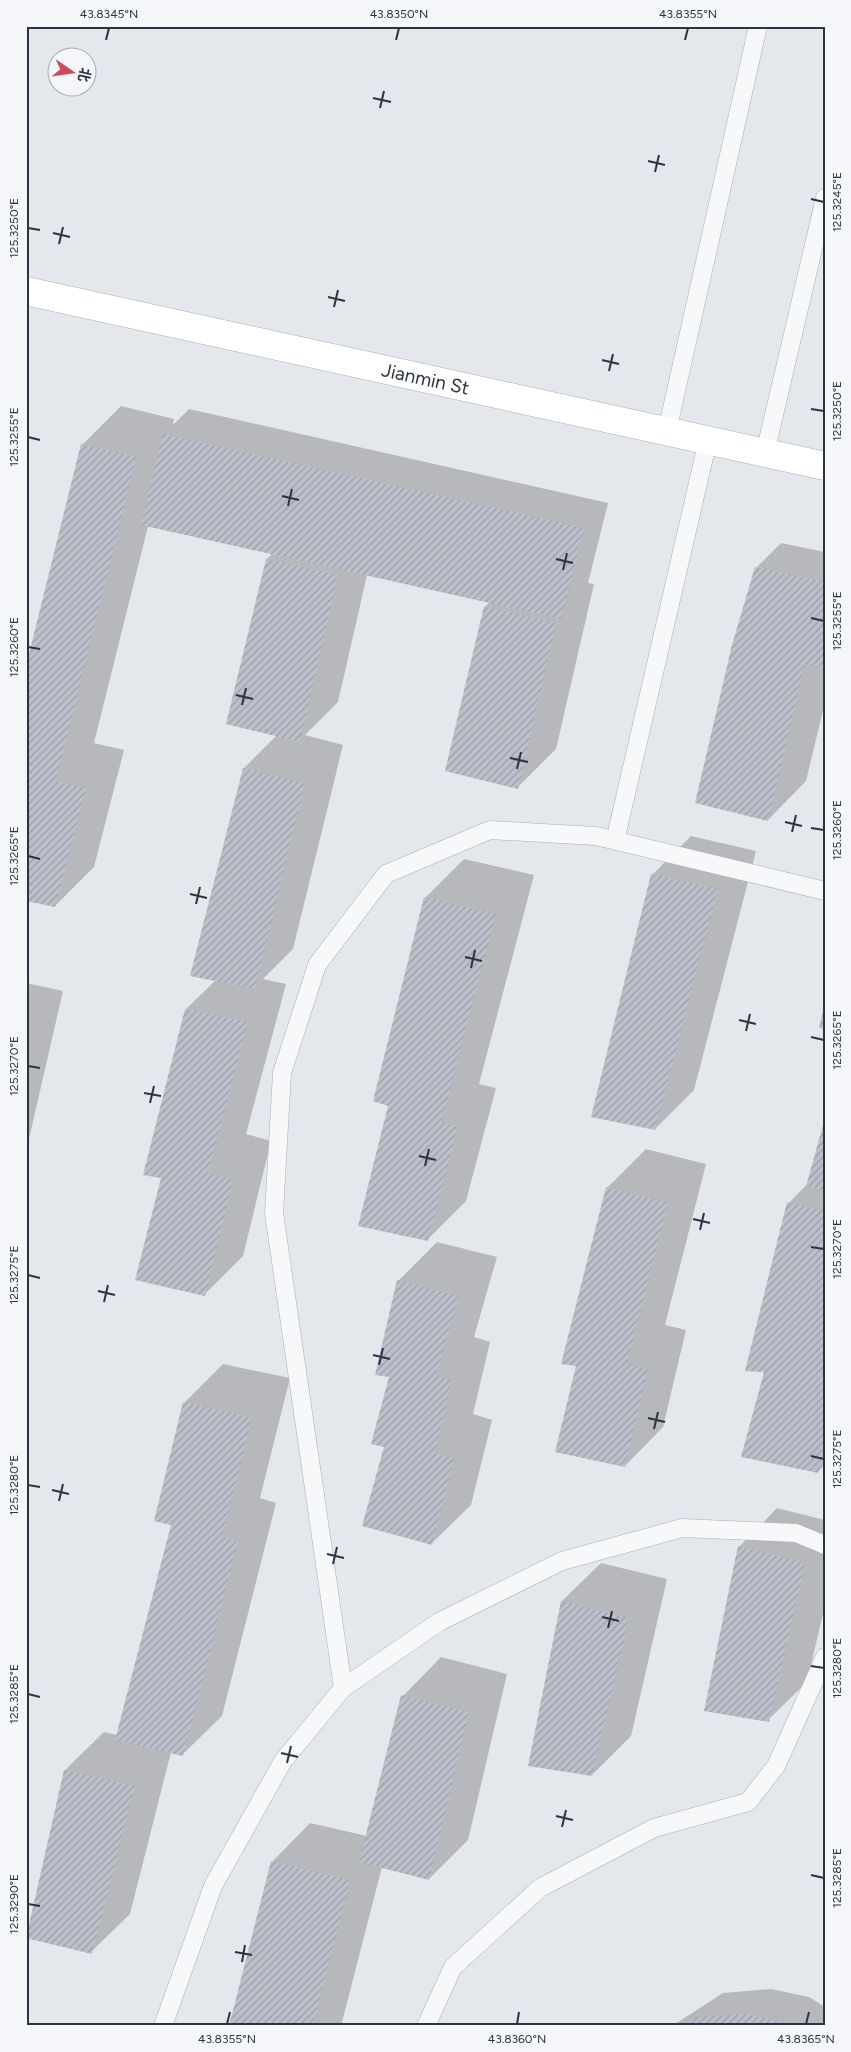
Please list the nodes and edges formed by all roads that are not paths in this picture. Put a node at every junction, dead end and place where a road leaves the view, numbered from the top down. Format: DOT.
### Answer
graph roads {
  1 [pos="758,26"];
  2 [pos="825,198"];
  3 [pos="27,295"];
  4 [pos="667,431"];
  5 [pos="708,440"];
  6 [pos="765,453"];
  7 [pos="825,466"];
  8 [pos="615,840"];
  9 [pos="825,891"];
  10 [pos="825,1544"];
  11 [pos="825,1657"];
  12 [pos="343,1688"];
  13 [pos="162,2026"];
  14 [pos="426,2026"];
  1 -- 4 [label="lane"];
  2 -- 6 [label="lane"];
  3 -- 4 [label="street, Jianmin St"];
  4 -- 5 [label="street, Jianmin St"];
  5 -- 6 [label="street, Jianmin St"];
  5 -- 8 [label="lane"];
  6 -- 7 [label="street, Jianmin St"];
  8 -- 9 [label="lane"];
  8 -- 12 [label="lane"];
  10 -- 12 [label="lane"];
  11 -- 14 [label="lane"];
  12 -- 13 [label="lane"];
}
